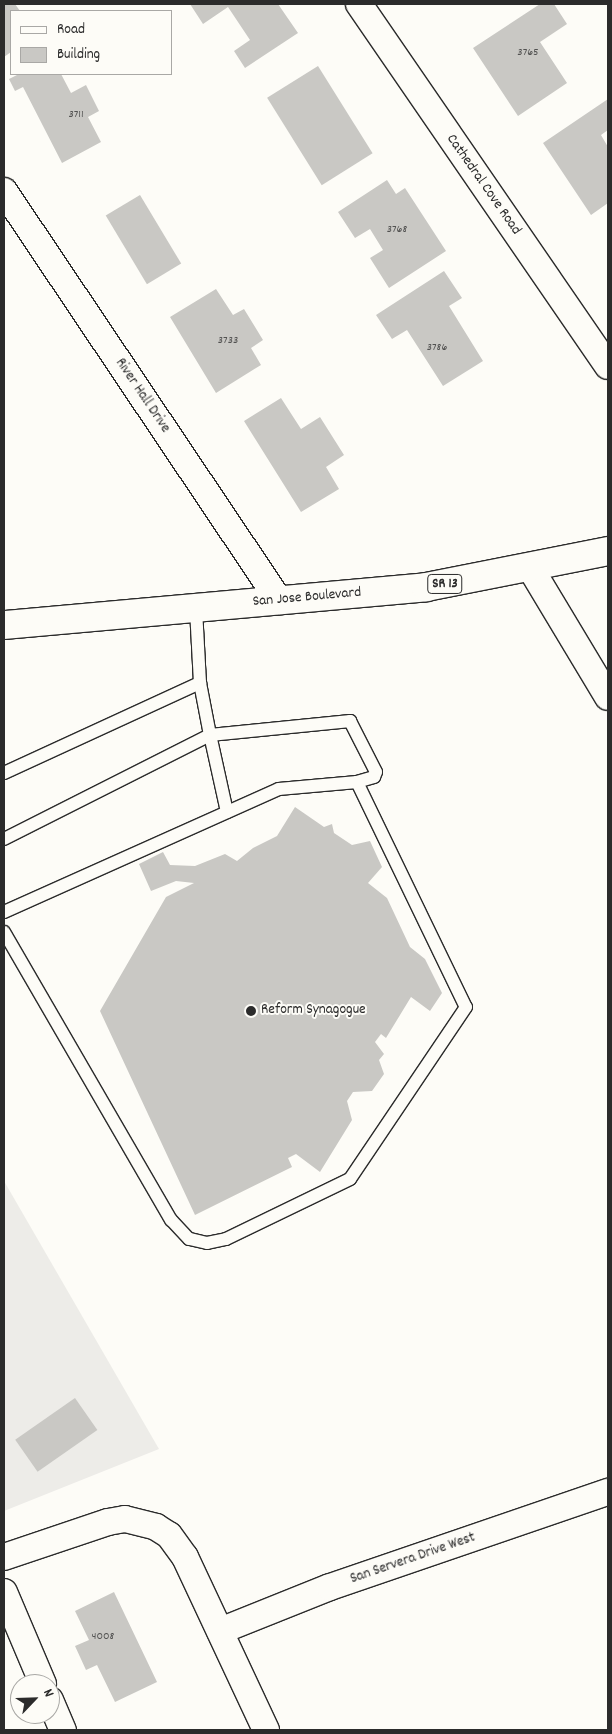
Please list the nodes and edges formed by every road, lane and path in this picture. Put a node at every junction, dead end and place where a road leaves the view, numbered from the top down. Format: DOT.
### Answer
graph roads {
  1 [pos="358,4"];
  2 [pos="4,191"];
  3 [pos="608,366"];
  4 [pos="608,551"];
  5 [pos="531,569"];
  6 [pos="279,601"];
  7 [pos="196,608"];
  8 [pos="4,625"];
  9 [pos="200,682"];
  10 [pos="608,696"];
  11 [pos="210,735"];
  12 [pos="4,773"];
  13 [pos="357,782"];
  14 [pos="226,812"];
  15 [pos="4,839"];
  16 [pos="4,912"];
  17 [pos="4,932"];
  18 [pos="608,1492"];
  19 [pos="4,1557"];
  20 [pos="4,1592"];
  21 [pos="220,1631"];
  22 [pos="39,1674"];
  23 [pos="266,1730"];
  1 -- 3 [label="street, Cathedral Cove Road"];
  2 -- 6 [label="street, River Hall Drive"];
  4 -- 5 [label="main road, San Jose Boulevard / SR 13"];
  5 -- 6 [label="main road, San Jose Boulevard / SR 13"];
  5 -- 10 [label="street"];
  6 -- 7 [label="main road, San Jose Boulevard / SR 13"];
  7 -- 8 [label="main road, San Jose Boulevard / SR 13"];
  7 -- 9 [label="lane"];
  9 -- 11 [label="lane"];
  9 -- 12 [label="lane"];
  11 -- 13 [label="lane"];
  11 -- 14 [label="lane"];
  11 -- 15 [label="lane"];
  13 -- 14 [label="lane"];
  13 -- 17 [label="lane"];
  14 -- 16 [label="lane"];
  18 -- 21 [label="street, San Servera Drive West"];
  19 -- 21 [label="street"];
  20 -- 22 [label="street"];
  21 -- 23 [label="street"];
}
